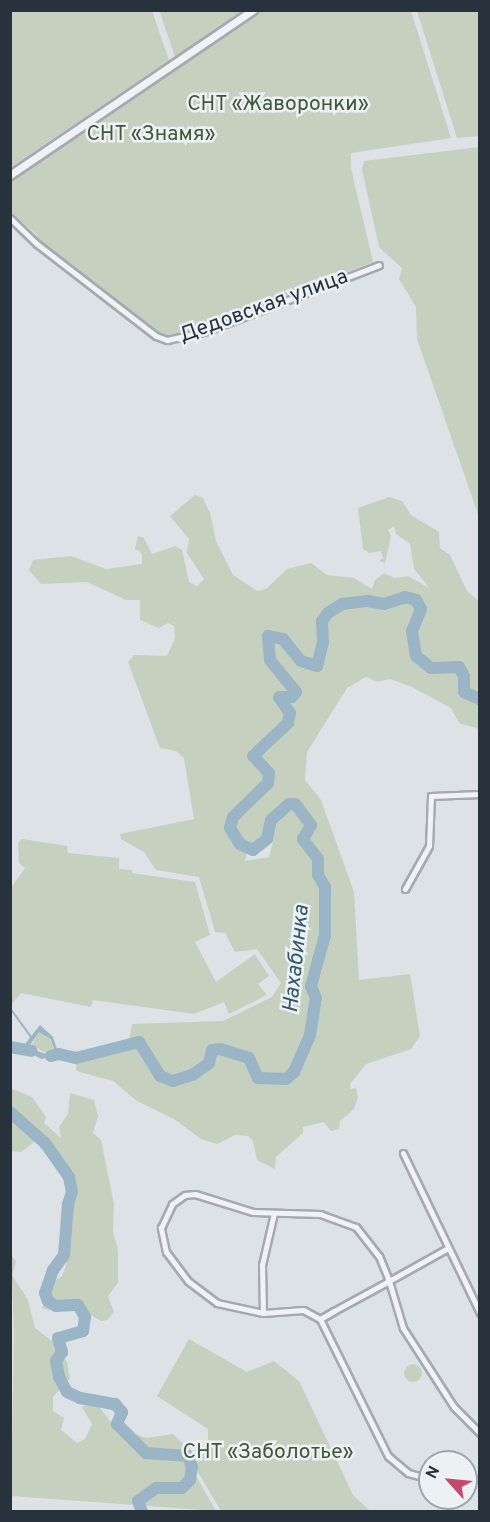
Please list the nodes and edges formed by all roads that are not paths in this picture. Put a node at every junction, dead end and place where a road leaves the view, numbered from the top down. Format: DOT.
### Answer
graph roads {
  1 [pos="253,10"];
  2 [pos="10,175"];
  3 [pos="10,218"];
  4 [pos="379,266"];
  5 [pos="480,794"];
  6 [pos="405,889"];
  7 [pos="403,1153"];
  8 [pos="274,1213"];
  9 [pos="448,1248"];
  10 [pos="389,1281"];
  11 [pos="263,1313"];
  12 [pos="480,1313"];
  13 [pos="320,1319"];
  14 [pos="480,1433"];
  15 [pos="418,1476"];
  1 -- 2 [label="street"];
  3 -- 4 [label="street, Дедовская улица"];
  5 -- 6 [label="street"];
  7 -- 9 [label="street"];
  8 -- 10 [label="street"];
  8 -- 11 [label="street"];
  8 -- 11 [label="street"];
  9 -- 10 [label="street"];
  9 -- 12 [label="street"];
  10 -- 13 [label="street"];
  10 -- 14 [label="street"];
  11 -- 13 [label="street"];
  13 -- 15 [label="street"];
}
